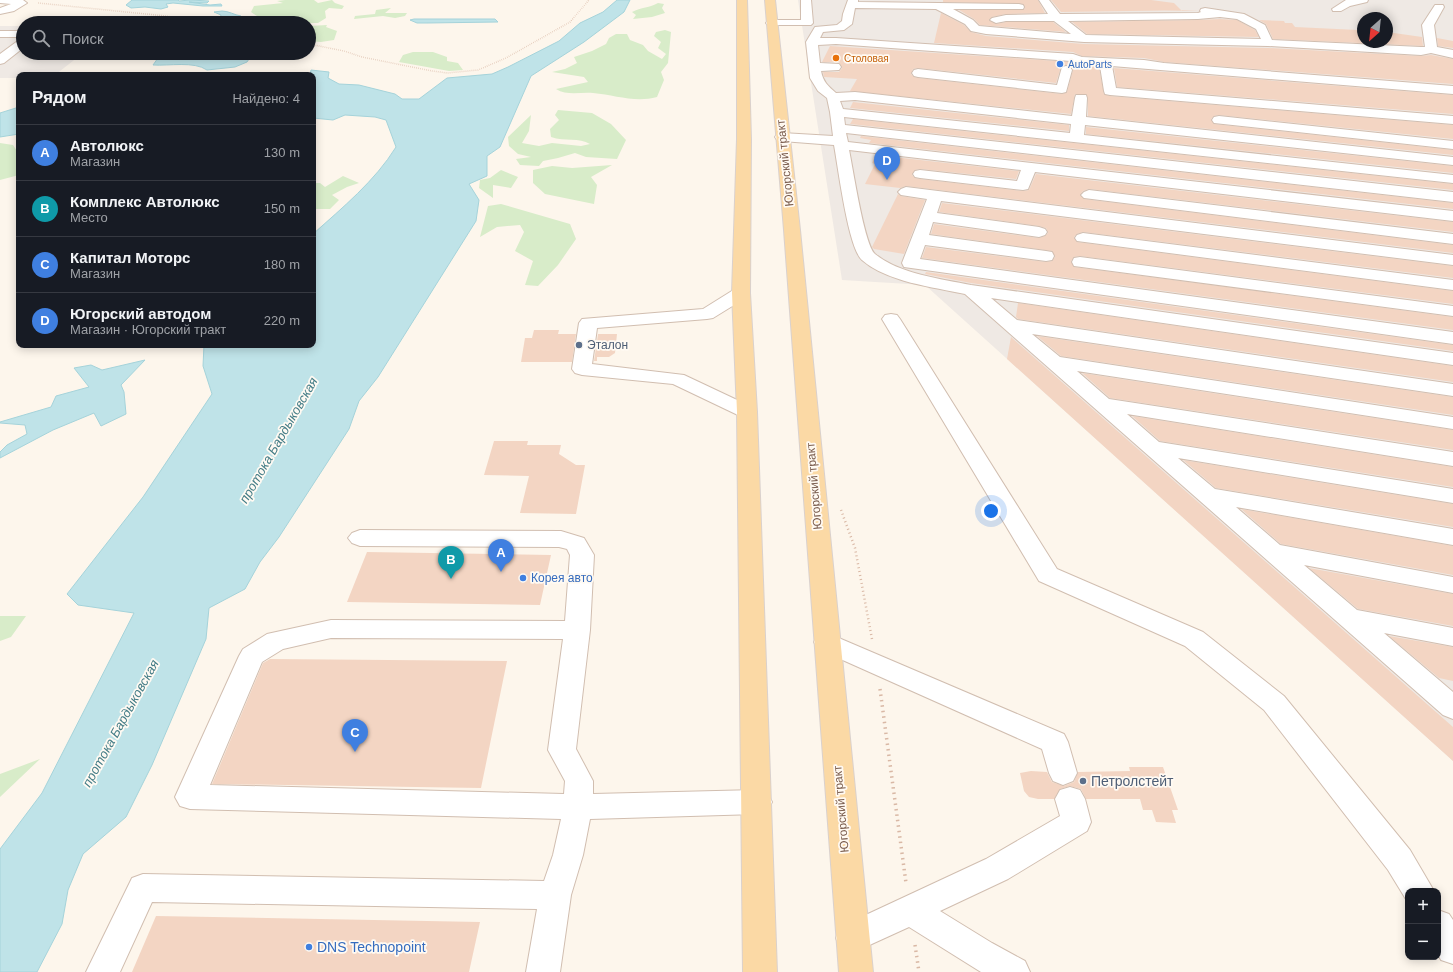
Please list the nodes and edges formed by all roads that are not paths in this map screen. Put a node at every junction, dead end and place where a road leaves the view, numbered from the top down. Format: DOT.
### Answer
graph roads {
  1 [pos="2,0"];
  2 [pos="742,0"];
  3 [pos="770,0"];
  4 [pos="806,0"];
  5 [pos="1363,0"];
  6 [pos="852,2"];
  7 [pos="1046,4"];
  8 [pos="936,5"];
  9 [pos="1061,5"];
  10 [pos="1098,6"];
  11 [pos="1439,7"];
  12 [pos="1337,9"];
  13 [pos="0,10"];
  14 [pos="1220,14"];
  15 [pos="1059,19"];
  16 [pos="1249,21"];
  17 [pos="969,22"];
  18 [pos="772,23"];
  19 [pos="1068,26"];
  20 [pos="1263,31"];
  21 [pos="1278,32"];
  22 [pos="0,34"];
  23 [pos="16,34"];
  24 [pos="1084,38"];
  25 [pos="1393,39"];
  26 [pos="1268,43"];
  27 [pos="16,47"];
  28 [pos="1431,47"];
  29 [pos="1141,52"];
  30 [pos="813,54"];
  31 [pos="829,54"];
  32 [pos="1453,54"];
  33 [pos="0,60"];
  34 [pos="1080,61"];
  35 [pos="1105,62"];
  36 [pos="835,67"];
  37 [pos="1050,69"];
  38 [pos="1066,70"];
  39 [pos="918,73"];
  40 [pos="1108,76"];
  41 [pos="1123,77"];
  42 [pos="1453,90"];
  43 [pos="832,97"];
  44 [pos="1080,102"];
  45 [pos="1064,104"];
  46 [pos="1095,107"];
  47 [pos="838,112"];
  48 [pos="1204,119"];
  49 [pos="1453,120"];
  50 [pos="1078,121"];
  51 [pos="782,137"];
  52 [pos="841,138"];
  53 [pos="1077,138"];
  54 [pos="1453,145"];
  55 [pos="1081,155"];
  56 [pos="1453,160"];
  57 [pos="1029,167"];
  58 [pos="920,174"];
  59 [pos="1088,174"];
  60 [pos="1453,178"];
  61 [pos="906,192"];
  62 [pos="1089,195"];
  63 [pos="936,196"];
  64 [pos="1453,197"];
  65 [pos="1087,214"];
  66 [pos="1453,216"];
  67 [pos="928,217"];
  68 [pos="1039,232"];
  69 [pos="1083,238"];
  70 [pos="1453,238"];
  71 [pos="919,239"];
  72 [pos="1046,256"];
  73 [pos="1453,260"];
  74 [pos="1080,262"];
  75 [pos="1453,285"];
  76 [pos="1076,286"];
  77 [pos="971,290"];
  78 [pos="740,293"];
  79 [pos="1453,311"];
  80 [pos="891,318"];
  81 [pos="1012,325"];
  82 [pos="1453,338"];
  83 [pos="1453,359"];
  84 [pos="1054,362"];
  85 [pos="1453,390"];
  86 [pos="1102,404"];
  87 [pos="747,412"];
  88 [pos="1453,422"];
  89 [pos="1152,447"];
  90 [pos="1453,459"];
  91 [pos="1207,495"];
  92 [pos="1453,496"];
  93 [pos="1453,537"];
  94 [pos="360,538"];
  95 [pos="1274,552"];
  96 [pos="1453,585"];
  97 [pos="1349,618"];
  98 [pos="577,630"];
  99 [pos="1453,637"];
  100 [pos="827,642"];
  101 [pos="1447,698"];
  102 [pos="757,802"];
  103 [pos="578,808"];
  104 [pos="1416,888"];
  105 [pos="555,895"];
  106 [pos="910,910"];
  107 [pos="1441,930"];
  108 [pos="852,938"];
  109 [pos="1453,949"];
  110 [pos="102,972"];
  111 [pos="543,972"];
  112 [pos="760,972"];
  113 [pos="856,972"];
  114 [pos="1013,972"];
  1 -- 13 [label="lane"];
  2 -- 78 [label="main road"];
  3 -- 18 [label="main road, Югорский тракт"];
  4 -- 18 [label="lane"];
  5 -- 12 [label="lane"];
  6 -- 8 [label="lane"];
  6 -- 30 [label="lane"];
  7 -- 8 [label="lane"];
  7 -- 9 [label="lane"];
  7 -- 15 [label="lane"];
  8 -- 17 [label="lane"];
  10 -- 14 [label="lane"];
  11 -- 28 [label="lane"];
  14 -- 15 [label="lane"];
  14 -- 16 [label="lane"];
  15 -- 17 [label="lane"];
  15 -- 19 [label="lane"];
  16 -- 19 [label="lane"];
  16 -- 20 [label="lane"];
  17 -- 24 [label="lane"];
  18 -- 51 [label="main road, Югорский тракт"];
  19 -- 24 [label="lane"];
  20 -- 21 [label="lane"];
  20 -- 26 [label="lane"];
  22 -- 23 [label="lane"];
  24 -- 26 [label="lane"];
  24 -- 29 [label="lane"];
  25 -- 28 [label="lane"];
  26 -- 28 [label="lane"];
  27 -- 33 [label="lane"];
  28 -- 32 [label="lane"];
  30 -- 31 [label="lane"];
  30 -- 34 [label="lane"];
  30 -- 36 [label="lane"];
  30 -- 43 [label="lane"];
  34 -- 35 [label="lane"];
  34 -- 38 [label="lane"];
  35 -- 40 [label="lane"];
  35 -- 42 [label="lane"];
  37 -- 38 [label="lane"];
  38 -- 39 [label="lane"];
  40 -- 41 [label="lane"];
  40 -- 49 [label="lane"];
  43 -- 47 [label="lane"];
  43 -- 50 [label="lane"];
  44 -- 45 [label="lane"];
  44 -- 46 [label="lane"];
  44 -- 50 [label="lane"];
  47 -- 52 [label="lane"];
  47 -- 53 [label="lane"];
  48 -- 54 [label="lane"];
  50 -- 53 [label="lane"];
  50 -- 56 [label="lane"];
  51 -- 52 [label="lane"];
  51 -- 100 [label="main road, Югорский тракт"];
  52 -- 55 [label="lane"];
  52 -- 57 [label="lane"];
  52 -- 77 [label="lane"];
  53 -- 55 [label="lane"];
  53 -- 60 [label="lane"];
  55 -- 59 [label="lane"];
  55 -- 64 [label="lane"];
  57 -- 58 [label="lane"];
  57 -- 59 [label="lane"];
  59 -- 62 [label="lane"];
  59 -- 66 [label="lane"];
  61 -- 63 [label="lane"];
  62 -- 65 [label="lane"];
  62 -- 70 [label="lane"];
  63 -- 65 [label="lane"];
  63 -- 67 [label="lane"];
  65 -- 69 [label="lane"];
  65 -- 73 [label="lane"];
  67 -- 68 [label="lane"];
  67 -- 71 [label="lane"];
  69 -- 74 [label="lane"];
  69 -- 75 [label="lane"];
  71 -- 72 [label="lane"];
  71 -- 76 [label="lane"];
  74 -- 76 [label="lane"];
  74 -- 79 [label="lane"];
  76 -- 82 [label="lane"];
  77 -- 81 [label="lane"];
  77 -- 83 [label="lane"];
  78 -- 87 [label="main road"];
  78 -- 87 [label="lane"];
  80 -- 104 [label="lane"];
  81 -- 84 [label="lane"];
  81 -- 85 [label="lane"];
  84 -- 86 [label="lane"];
  84 -- 88 [label="lane"];
  86 -- 89 [label="lane"];
  86 -- 90 [label="lane"];
  87 -- 102 [label="main road"];
  89 -- 91 [label="lane"];
  89 -- 92 [label="lane"];
  91 -- 93 [label="lane"];
  91 -- 95 [label="lane"];
  94 -- 98 [label="lane"];
  95 -- 96 [label="lane"];
  95 -- 97 [label="lane"];
  97 -- 99 [label="lane"];
  97 -- 101 [label="lane"];
  98 -- 103 [label="lane"];
  98 -- 103 [label="lane"];
  100 -- 106 [label="lane"];
  100 -- 108 [label="main road, Югорский тракт"];
  102 -- 103 [label="lane"];
  102 -- 112 [label="main road"];
  103 -- 105 [label="lane"];
  105 -- 110 [label="lane"];
  105 -- 111 [label="lane"];
  106 -- 108 [label="lane"];
  106 -- 114 [label="lane"];
  107 -- 109 [label="lane"];
  108 -- 113 [label="main road, Югорский тракт"];
}
